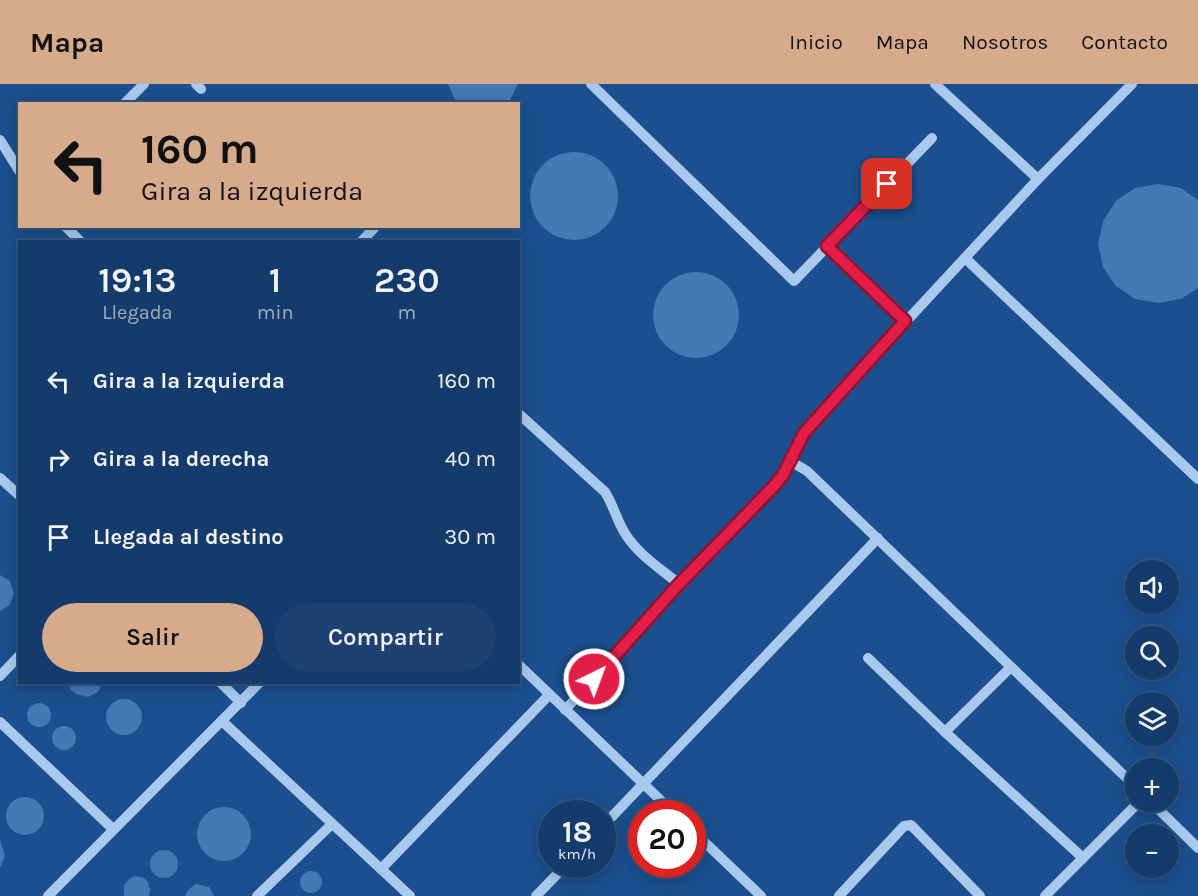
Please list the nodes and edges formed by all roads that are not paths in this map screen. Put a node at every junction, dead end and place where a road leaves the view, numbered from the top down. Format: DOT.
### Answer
graph roads {
  1 [pos="144,84"];
  2 [pos="591,84"];
  3 [pos="935,84"];
  4 [pos="1132,84"];
  5 [pos="126,102"];
  6 [pos="932,138"];
  7 [pos="0,140"];
  8 [pos="15,155"];
  9 [pos="1038,179"];
  10 [pos="67,228"];
  11 [pos="374,228"];
  12 [pos="79,240"];
  13 [pos="363,240"];
  14 [pos="827,246"];
  15 [pos="965,258"];
  16 [pos="905,321"];
  17 [pos="520,415"];
  18 [pos="790,461"];
  19 [pos="0,478"];
  20 [pos="1198,479"];
  21 [pos="18,494"];
  22 [pos="878,538"];
  23 [pos="679,584"];
  24 [pos="18,657"];
  25 [pos="867,657"];
  26 [pos="520,666"];
  27 [pos="1011,667"];
  28 [pos="0,676"];
  29 [pos="222,684"];
  30 [pos="258,684"];
  31 [pos="549,695"];
  32 [pos="241,703"];
  33 [pos="565,710"];
  34 [pos="222,721"];
  35 [pos="0,722"];
  36 [pos="945,732"];
  37 [pos="1125,776"];
  38 [pos="644,783"];
  39 [pos="661,800"];
  40 [pos="616,812"];
  41 [pos="1129,812"];
  42 [pos="1161,812"];
  43 [pos="332,824"];
  44 [pos="113,829"];
  45 [pos="706,843"];
  46 [pos="1198,848"];
  47 [pos="1083,858"];
  48 [pos="381,869"];
  49 [pos="553,878"];
  50 [pos="48,896"];
  51 [pos="257,896"];
  52 [pos="410,896"];
  53 [pos="536,896"];
  54 [pos="761,896"];
  55 [pos="839,896"];
  56 [pos="980,896"];
  57 [pos="1045,896"];
  1 -- 5 [label="lane"];
  2 -- 14 [label="lane"];
  3 -- 9 [label="lane"];
  4 -- 9 [label="lane"];
  6 -- 14 [label="lane"];
  7 -- 8 [label="lane"];
  9 -- 15 [label="lane"];
  10 -- 12 [label="lane"];
  11 -- 13 [label="lane"];
  14 -- 16 [label="lane"];
  15 -- 16 [label="lane"];
  15 -- 20 [label="lane"];
  16 -- 18 [label="lane"];
  17 -- 23 [label="lane"];
  18 -- 22 [label="lane"];
  18 -- 23 [label="lane"];
  19 -- 21 [label="lane"];
  22 -- 27 [label="lane"];
  22 -- 38 [label="lane"];
  23 -- 33 [label="lane"];
  24 -- 28 [label="lane"];
  25 -- 36 [label="lane"];
  26 -- 31 [label="lane"];
  27 -- 36 [label="lane"];
  27 -- 37 [label="lane"];
  29 -- 32 [label="lane"];
  30 -- 32 [label="lane"];
  31 -- 33 [label="lane"];
  31 -- 48 [label="lane"];
  32 -- 34 [label="lane"];
  33 -- 38 [label="lane"];
  34 -- 43 [label="lane"];
  34 -- 44 [label="lane"];
  35 -- 44 [label="lane"];
  36 -- 47 [label="lane"];
  38 -- 39 [label="lane"];
  38 -- 40 [label="lane"];
  41 -- 47 [label="lane"];
  42 -- 46 [label="lane"];
  43 -- 48 [label="lane"];
  43 -- 51 [label="lane"];
  44 -- 50 [label="lane"];
  45 -- 54 [label="lane"];
  47 -- 57 [label="lane"];
  48 -- 52 [label="lane"];
  49 -- 53 [label="lane"];
  55 -- 56 [label="lane"];
}
